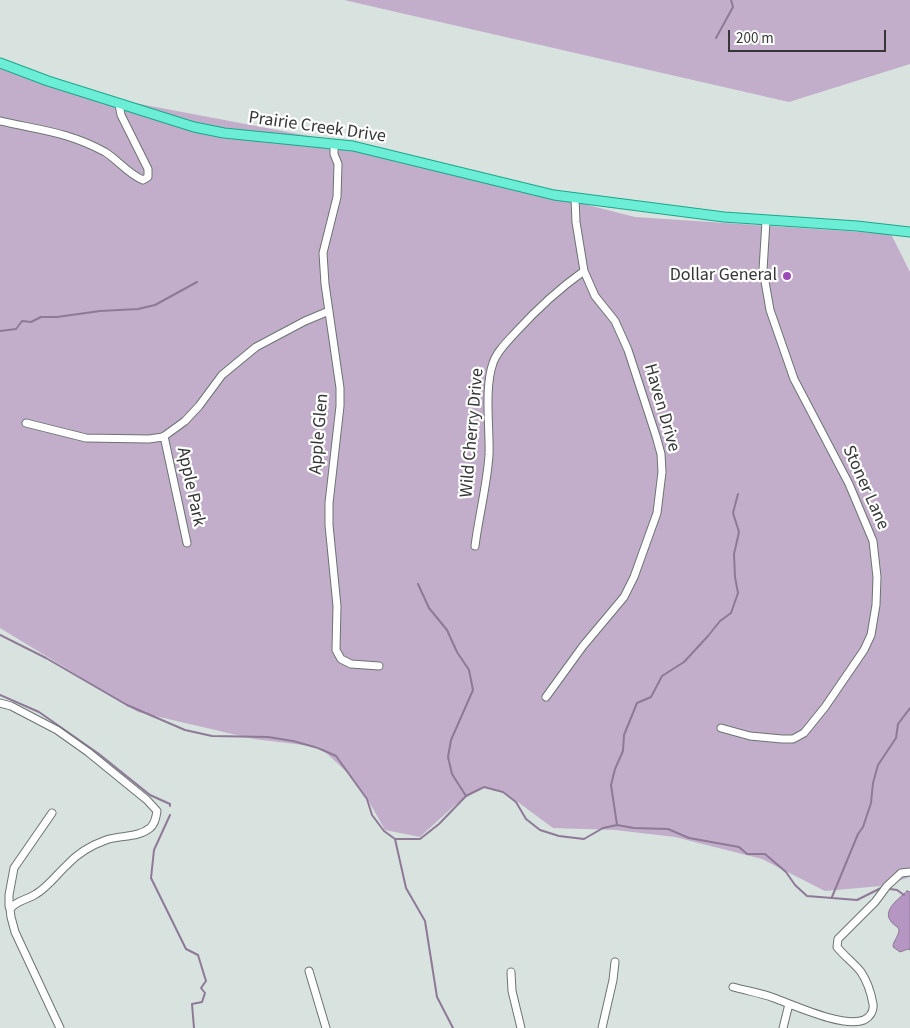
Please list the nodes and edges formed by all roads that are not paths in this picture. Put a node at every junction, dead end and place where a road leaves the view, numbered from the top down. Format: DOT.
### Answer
graph roads {
  1 [pos="0,63"];
  2 [pos="119,104"];
  3 [pos="0,121"];
  4 [pos="334,144"];
  5 [pos="575,198"];
  6 [pos="766,221"];
  7 [pos="910,232"];
  8 [pos="584,271"];
  9 [pos="329,311"];
  10 [pos="26,423"];
  11 [pos="164,436"];
  12 [pos="187,544"];
  13 [pos="475,546"];
  14 [pos="379,666"];
  15 [pos="546,697"];
  16 [pos="0,703"];
  17 [pos="721,728"];
  18 [pos="52,814"];
  19 [pos="910,872"];
  20 [pos="10,909"];
  21 [pos="615,962"];
  22 [pos="309,971"];
  23 [pos="511,972"];
  24 [pos="733,988"];
  25 [pos="789,1004"];
  26 [pos="60,1028"];
  27 [pos="326,1028"];
  28 [pos="521,1028"];
  29 [pos="602,1028"];
  30 [pos="783,1028"];
  1 -- 2 [label="main road, Prairie Creek Drive"];
  2 -- 3 [label="street"];
  2 -- 4 [label="main road, Prairie Creek Drive"];
  4 -- 5 [label="main road, Prairie Creek Drive"];
  4 -- 9 [label="street, Apple Glen"];
  5 -- 6 [label="main road, Prairie Creek Drive"];
  5 -- 8 [label="street, Haven Drive"];
  6 -- 7 [label="main road, Prairie Creek Drive"];
  6 -- 17 [label="street, Stoner Lane"];
  8 -- 13 [label="street, Wild Cherry Drive"];
  8 -- 15 [label="street, Haven Drive"];
  9 -- 11 [label="street"];
  9 -- 14 [label="street, Apple Glen"];
  10 -- 11 [label="street"];
  11 -- 12 [label="street, Apple Park"];
  16 -- 20 [label="street"];
  18 -- 20 [label="street"];
  19 -- 25 [label="street"];
  20 -- 26 [label="street"];
  21 -- 29 [label="street"];
  22 -- 27 [label="street"];
  23 -- 28 [label="street"];
  24 -- 25 [label="street"];
  25 -- 30 [label="street"];
}
